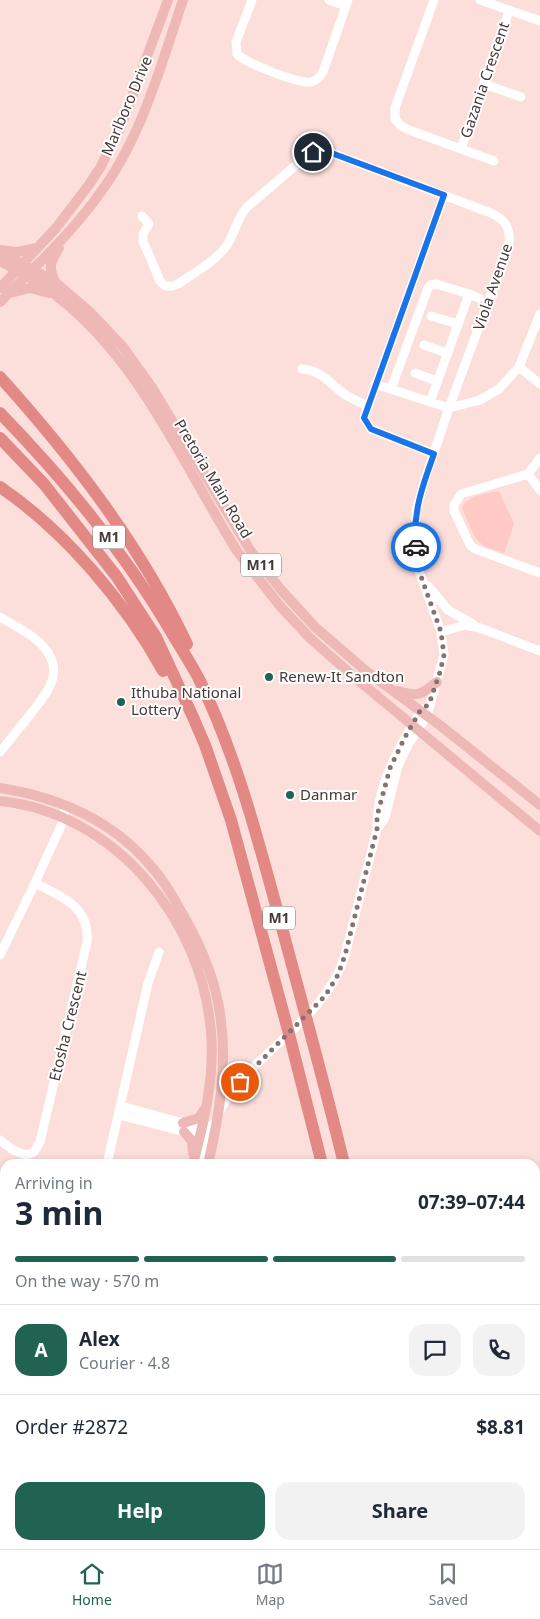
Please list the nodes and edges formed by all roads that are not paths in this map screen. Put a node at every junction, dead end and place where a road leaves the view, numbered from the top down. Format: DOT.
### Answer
graph roads {
  1 [pos="168,0"];
  2 [pos="183,0"];
  3 [pos="252,0"];
  4 [pos="329,0"];
  5 [pos="434,0"];
  6 [pos="480,0"];
  7 [pos="347,3"];
  8 [pos="509,11"];
  9 [pos="540,21"];
  10 [pos="484,84"];
  11 [pos="521,97"];
  12 [pos="462,149"];
  13 [pos="494,161"];
  14 [pos="444,195"];
  15 [pos="142,216"];
  16 [pos="69,232"];
  17 [pos="37,248"];
  18 [pos="0,251"];
  19 [pos="0,261"];
  20 [pos="0,267"];
  21 [pos="18,267"];
  22 [pos="28,273"];
  23 [pos="55,282"];
  24 [pos="4,289"];
  25 [pos="469,294"];
  26 [pos="57,296"];
  27 [pos="479,298"];
  28 [pos="0,302"];
  29 [pos="540,314"];
  30 [pos="432,316"];
  31 [pos="458,324"];
  32 [pos="424,345"];
  33 [pos="447,353"];
  34 [pos="520,367"];
  35 [pos="302,369"];
  36 [pos="414,373"];
  37 [pos="0,377"];
  38 [pos="437,381"];
  39 [pos="375,384"];
  40 [pos="540,384"];
  41 [pos="392,389"];
  42 [pos="430,402"];
  43 [pos="367,406"];
  44 [pos="449,408"];
  45 [pos="0,413"];
  46 [pos="0,438"];
  47 [pos="434,454"];
  48 [pos="540,458"];
  49 [pos="528,474"];
  50 [pos="0,487"];
  51 [pos="540,490"];
  52 [pos="540,573"];
  53 [pos="421,576"];
  54 [pos="0,617"];
  55 [pos="480,628"];
  56 [pos="441,632"];
  57 [pos="540,651"];
  58 [pos="198,677"];
  59 [pos="437,682"];
  60 [pos="390,688"];
  61 [pos="189,708"];
  62 [pos="424,714"];
  63 [pos="415,727"];
  64 [pos="0,752"];
  65 [pos="0,788"];
  66 [pos="0,801"];
  67 [pos="65,805"];
  68 [pos="540,805"];
  69 [pos="64,819"];
  70 [pos="540,831"];
  71 [pos="35,883"];
  72 [pos="159,952"];
  73 [pos="0,955"];
  74 [pos="205,1108"];
  75 [pos="120,1111"];
  76 [pos="184,1127"];
  77 [pos="201,1131"];
  78 [pos="215,1131"];
  79 [pos="0,1140"];
  80 [pos="108,1159"];
  81 [pos="192,1159"];
  82 [pos="193,1159"];
  83 [pos="203,1159"];
  84 [pos="209,1159"];
  85 [pos="321,1159"];
  86 [pos="343,1159"];
  1 -- 17 [label="main road, Marlboro Drive"];
  2 -- 16 [label="main road, Marlboro Drive"];
  3 -- 7 [label="street"];
  4 -- 7 [label="street"];
  5 -- 12 [label="street, Gazania Crescent"];
  6 -- 8 [label="street"];
  8 -- 9 [label="street"];
  8 -- 10 [label="street, Gazania Crescent"];
  10 -- 11 [label="street"];
  10 -- 12 [label="street, Gazania Crescent"];
  12 -- 13 [label="street, Gazania Crescent"];
  14 -- 15 [label="street, Viola Avenue"];
  14 -- 39 [label="street"];
  14 -- 44 [label="street, Viola Avenue"];
  16 -- 22 [label="main road, Marlboro Drive"];
  16 -- 23 [label="main road"];
  17 -- 18 [label="main road"];
  17 -- 21 [label="main road, Marlboro Drive"];
  18 -- 21 [label="main road, M11"];
  19 -- 21 [label="main road, M11"];
  20 -- 24 [label="main road"];
  21 -- 22 [label="main road, M11"];
  21 -- 24 [label="main road, Marlboro Drive"];
  22 -- 23 [label="main road, Pretoria Main Road / M11"];
  22 -- 24 [label="main road, Marlboro Drive"];
  22 -- 26 [label="main road, Pretoria Main Road / M11"];
  23 -- 60 [label="main road, Pretoria Main Road / M11"];
  24 -- 26 [label="main road"];
  24 -- 28 [label="main road, Marlboro Drive"];
  25 -- 27 [label="street"];
  25 -- 31 [label="street"];
  25 -- 41 [label="street"];
  26 -- 63 [label="main road, Pretoria Main Road / M11"];
  29 -- 34 [label="street"];
  30 -- 31 [label="street"];
  31 -- 33 [label="street"];
  32 -- 33 [label="street"];
  33 -- 38 [label="street"];
  34 -- 40 [label="street"];
  34 -- 44 [label="street"];
  35 -- 43 [label="street"];
  36 -- 38 [label="street"];
  37 -- 58 [label="highway"];
  38 -- 42 [label="street"];
  39 -- 41 [label="street"];
  39 -- 43 [label="street"];
  41 -- 42 [label="street"];
  42 -- 44 [label="street"];
  43 -- 47 [label="street"];
  44 -- 47 [label="street, Viola Avenue"];
  45 -- 58 [label="highway, M1"];
  46 -- 61 [label="highway, M1"];
  47 -- 53 [label="street, Viola Avenue"];
  48 -- 49 [label="street"];
  49 -- 51 [label="street"];
  49 -- 52 [label="street"];
  50 -- 61 [label="highway"];
  53 -- 55 [label="street, Viola Avenue"];
  53 -- 56 [label="street, Viola Avenue"];
  54 -- 64 [label="street"];
  55 -- 56 [label="street"];
  55 -- 57 [label="street"];
  56 -- 59 [label="street, Viola Avenue"];
  58 -- 86 [label="highway, M1"];
  59 -- 60 [label="main road"];
  59 -- 62 [label="street, Viola Avenue"];
  60 -- 62 [label="main road, Pretoria Main Road / M11"];
  61 -- 85 [label="highway, M1"];
  62 -- 63 [label="street"];
  62 -- 68 [label="main road, Pretoria Main Road / M11"];
  63 -- 70 [label="main road, Pretoria Main Road / M11"];
  63 -- 83 [label="street"];
  65 -- 67 [label="main road"];
  66 -- 69 [label="main road"];
  67 -- 69 [label="street"];
  67 -- 78 [label="main road"];
  69 -- 71 [label="street"];
  69 -- 74 [label="main road"];
  71 -- 73 [label="street"];
  71 -- 79 [label="street, Etosha Crescent"];
  72 -- 75 [label="street"];
  74 -- 76 [label="main road"];
  74 -- 77 [label="main road"];
  75 -- 76 [label="street"];
  75 -- 80 [label="street"];
  76 -- 77 [label="street"];
  76 -- 81 [label="main road"];
  77 -- 78 [label="street"];
  77 -- 82 [label="main road"];
  78 -- 84 [label="main road"];
}
